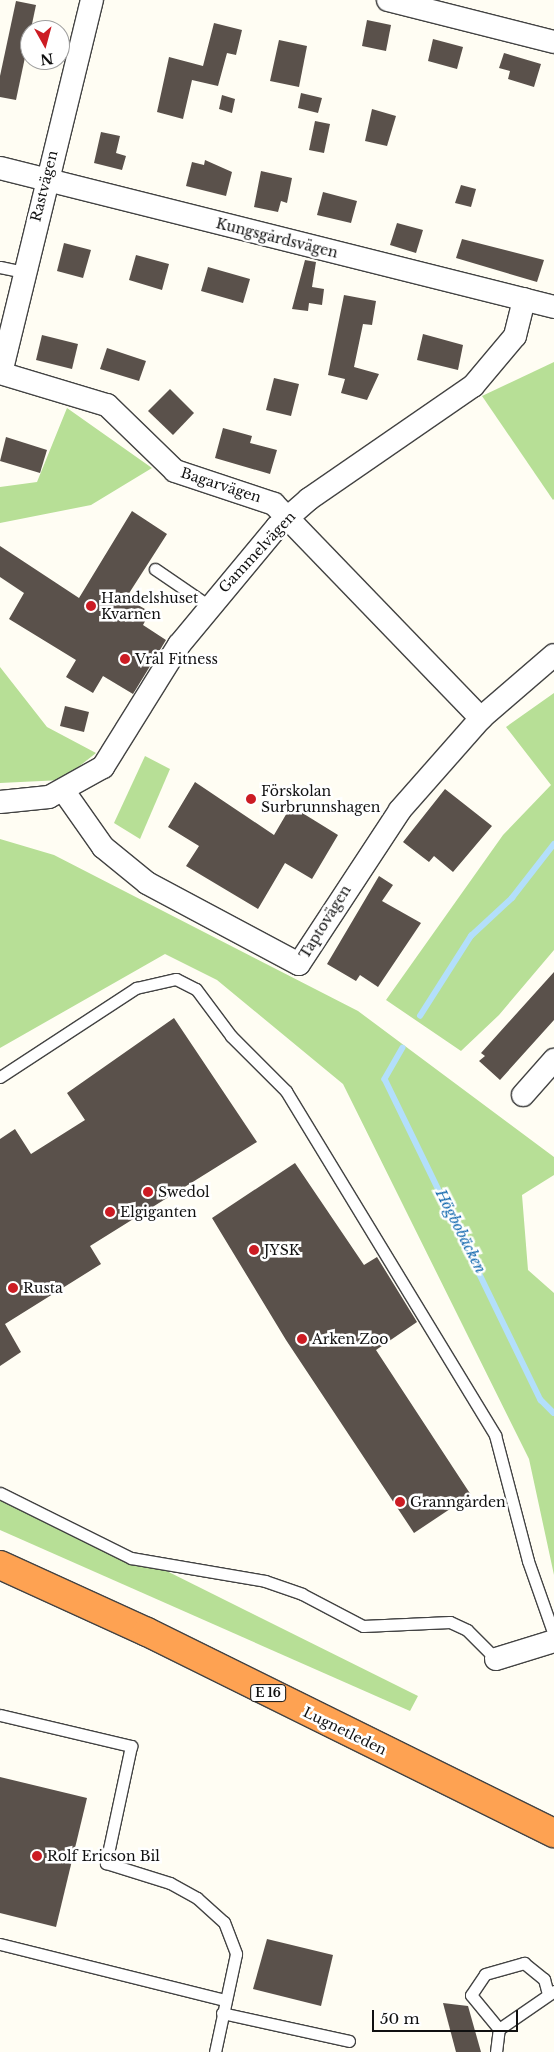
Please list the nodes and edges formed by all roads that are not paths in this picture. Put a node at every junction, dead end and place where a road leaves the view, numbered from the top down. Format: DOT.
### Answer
graph roads {
  1 [pos="92,0"];
  2 [pos="388,0"];
  3 [pos="554,42"];
  4 [pos="0,168"];
  5 [pos="44,180"];
  6 [pos="0,267"];
  7 [pos="24,272"];
  8 [pos="524,300"];
  9 [pos="554,307"];
  10 [pos="0,373"];
  11 [pos="286,517"];
  12 [pos="155,569"];
  13 [pos="209,606"];
  14 [pos="554,656"];
  15 [pos="481,718"];
  16 [pos="64,790"];
  17 [pos="0,802"];
  18 [pos="554,1060"];
  19 [pos="0,1077"];
  20 [pos="524,1095"];
  21 [pos="0,1493"];
  22 [pos="0,1565"];
  23 [pos="554,1635"];
  24 [pos="554,1641"];
  25 [pos="496,1659"];
  26 [pos="0,1715"];
  27 [pos="554,1834"];
  28 [pos="0,1944"];
  29 [pos="551,1993"];
  30 [pos="225,2000"];
  31 [pos="222,2013"];
  32 [pos="499,2029"];
  33 [pos="349,2041"];
  34 [pos="215,2052"];
  35 [pos="496,2052"];
  1 -- 5 [label="street, Rastvägen"];
  2 -- 3 [label="street"];
  4 -- 5 [label="street, Kungsgårdsvägen"];
  5 -- 7 [label="street, Rastvägen"];
  5 -- 8 [label="street, Kungsgårdsvägen"];
  6 -- 7 [label="lane"];
  7 -- 10 [label="street, Rastvägen"];
  8 -- 9 [label="street, Kungsgårdsvägen"];
  8 -- 11 [label="street, Gammelvägen"];
  10 -- 11 [label="street, Bagarvägen"];
  11 -- 13 [label="street, Gammelvägen"];
  11 -- 15 [label="street"];
  12 -- 13 [label="lane"];
  13 -- 16 [label="street, Gammelvägen"];
  14 -- 15 [label="street, Taptovägen"];
  15 -- 16 [label="street, Taptovägen"];
  16 -- 17 [label="street, Gammelvägen"];
  18 -- 20 [label="street"];
  19 -- 23 [label="lane"];
  21 -- 25 [label="lane"];
  22 -- 27 [label="highway, Lugnetleden / E 16"];
  24 -- 25 [label="street"];
  26 -- 30 [label="lane"];
  28 -- 30 [label="lane"];
  29 -- 32 [label="lane"];
  29 -- 32 [label="lane"];
  30 -- 31 [label="lane"];
  31 -- 33 [label="lane"];
  31 -- 34 [label="lane"];
  32 -- 35 [label="lane"];
}
